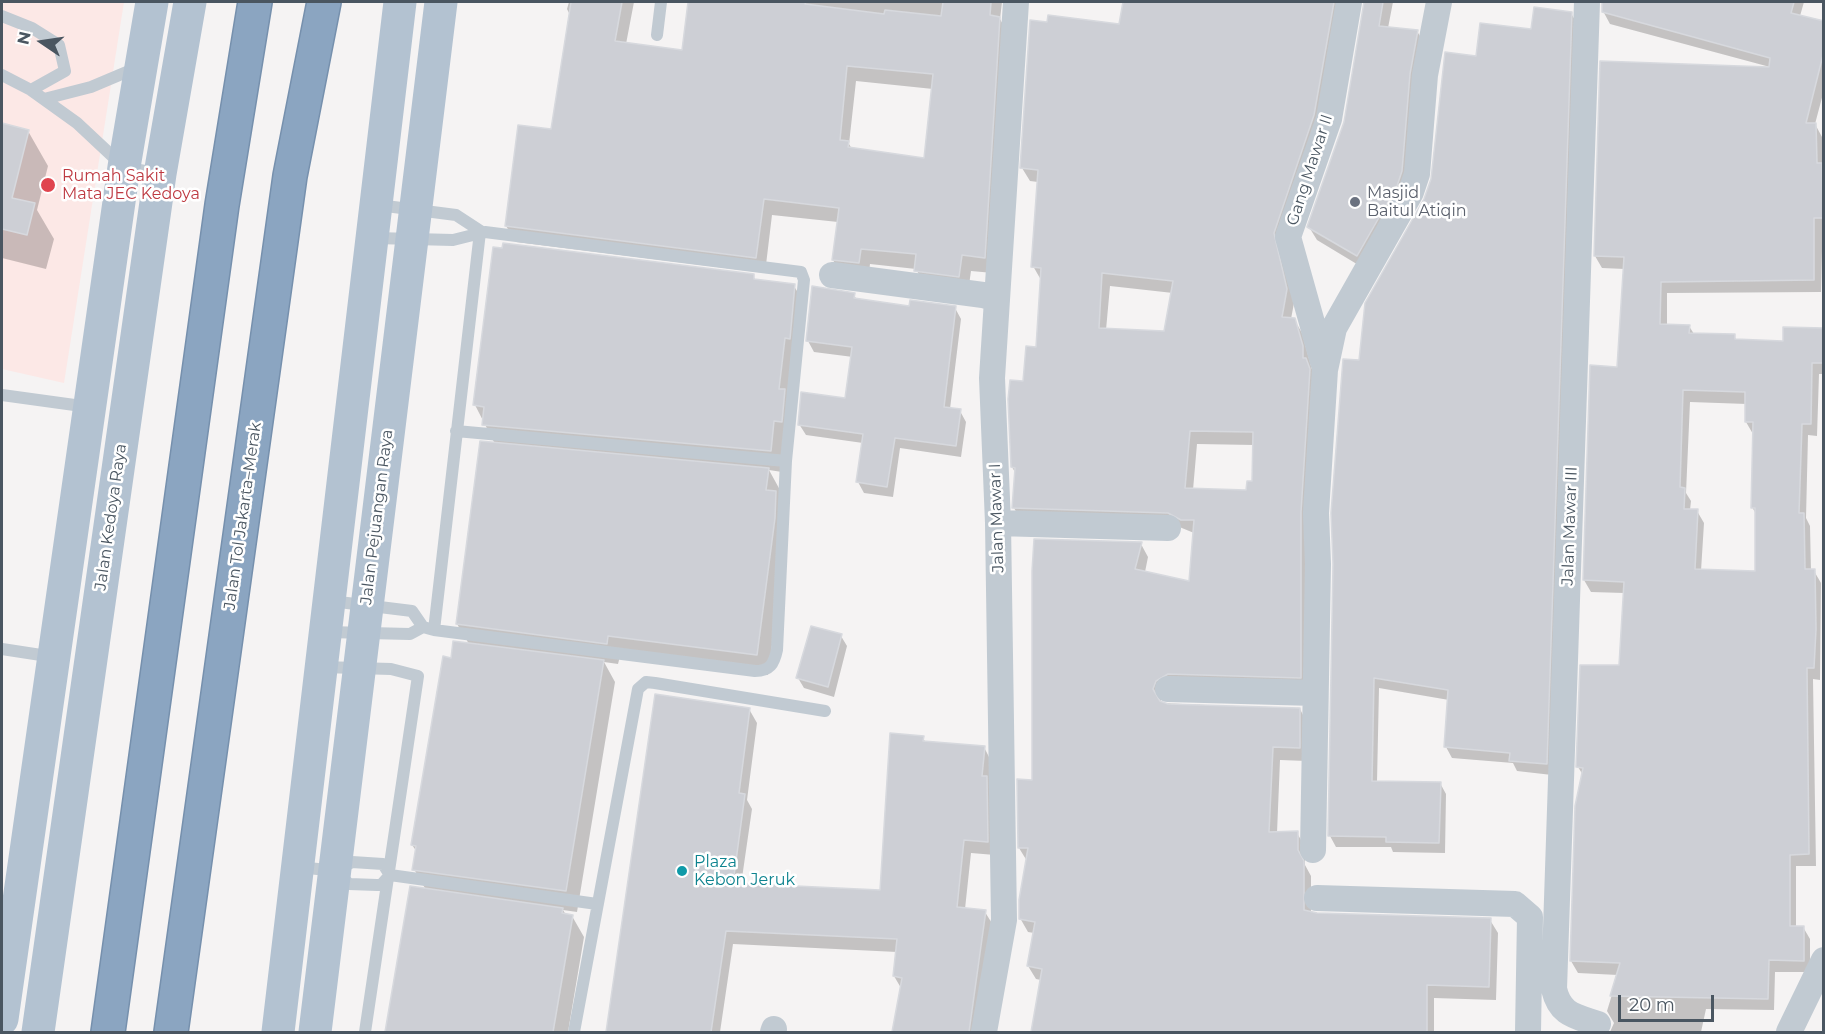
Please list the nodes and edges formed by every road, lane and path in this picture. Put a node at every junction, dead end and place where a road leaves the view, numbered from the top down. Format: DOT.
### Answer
graph roads {
  1 [pos="152,2"];
  2 [pos="190,2"];
  3 [pos="255,2"];
  4 [pos="324,2"];
  5 [pos="400,2"];
  6 [pos="441,2"];
  7 [pos="662,2"];
  8 [pos="1016,2"];
  9 [pos="1349,2"];
  10 [pos="1439,2"];
  11 [pos="1587,2"];
  12 [pos="2,16"];
  13 [pos="657,35"];
  14 [pos="141,67"];
  15 [pos="2,75"];
  16 [pos="31,90"];
  17 [pos="44,99"];
  18 [pos="124,167"];
  19 [pos="160,174"];
  20 [pos="378,205"];
  21 [pos="413,223"];
  22 [pos="481,232"];
  23 [pos="374,238"];
  24 [pos="832,275"];
  25 [pos="997,300"];
  26 [pos="1325,370"];
  27 [pos="2,394"];
  28 [pos="91,408"];
  29 [pos="456,431"];
  30 [pos="786,460"];
  31 [pos="998,523"];
  32 [pos="1168,528"];
  33 [pos="328,617"];
  34 [pos="364,619"];
  35 [pos="429,628"];
  36 [pos="2,649"];
  37 [pos="55,657"];
  38 [pos="321,667"];
  39 [pos="358,669"];
  40 [pos="1168,689"];
  41 [pos="1315,693"];
  42 [pos="825,711"];
  43 [pos="1313,850"];
  44 [pos="298,867"];
  45 [pos="336,871"];
  46 [pos="390,875"];
  47 [pos="1317,898"];
  48 [pos="597,904"];
  49 [pos="1824,960"];
  50 [pos="2,1019"];
  51 [pos="1598,1024"];
  52 [pos="38,1032"];
  53 [pos="108,1032"];
  54 [pos="171,1032"];
  55 [pos="278,1032"];
  56 [pos="315,1032"];
  57 [pos="365,1032"];
  58 [pos="574,1032"];
  59 [pos="984,1032"];
  60 [pos="1528,1032"];
  61 [pos="1789,1032"];
  1 -- 14 [label="main road"];
  2 -- 19 [label="main road, Jalan Kedoya Raya"];
  3 -- 53 [label="highway"];
  4 -- 54 [label="highway, Jalan Tol Jakarta–Merak"];
  5 -- 20 [label="main road"];
  6 -- 21 [label="main road, Jalan Pejuangan Raya"];
  7 -- 13 [label="lane"];
  8 -- 25 [label="street, Jalan Mawar I"];
  9 -- 26 [label="street, Gang Mawar II"];
  10 -- 26 [label="street"];
  11 -- 51 [label="street, Jalan Mawar III"];
  12 -- 16 [label="lane"];
  14 -- 17 [label="lane"];
  14 -- 18 [label="main road"];
  15 -- 16 [label="lane"];
  16 -- 17 [label="lane"];
  17 -- 18 [label="lane"];
  18 -- 19 [label="lane"];
  18 -- 28 [label="main road"];
  19 -- 52 [label="main road, Jalan Kedoya Raya"];
  20 -- 21 [label="lane"];
  20 -- 23 [label="main road"];
  21 -- 22 [label="lane"];
  21 -- 22 [label="lane"];
  21 -- 23 [label="lane"];
  21 -- 34 [label="main road, Jalan Pejuangan Raya"];
  22 -- 29 [label="lane"];
  22 -- 30 [label="lane"];
  23 -- 33 [label="main road"];
  24 -- 25 [label="street"];
  25 -- 31 [label="street, Jalan Mawar I"];
  26 -- 41 [label="street"];
  27 -- 28 [label="lane"];
  28 -- 37 [label="main road"];
  29 -- 30 [label="lane"];
  29 -- 35 [label="lane"];
  30 -- 35 [label="lane"];
  31 -- 32 [label="street"];
  31 -- 59 [label="street, Jalan Mawar I"];
  33 -- 34 [label="lane"];
  33 -- 34 [label="lane"];
  33 -- 38 [label="main road"];
  34 -- 35 [label="lane"];
  34 -- 35 [label="lane"];
  34 -- 39 [label="main road, Jalan Pejuangan Raya"];
  36 -- 37 [label="lane"];
  37 -- 50 [label="main road"];
  38 -- 39 [label="lane"];
  38 -- 44 [label="main road"];
  39 -- 45 [label="main road, Jalan Pejuangan Raya"];
  39 -- 46 [label="lane"];
  40 -- 41 [label="street"];
  41 -- 43 [label="street"];
  42 -- 48 [label="lane"];
  44 -- 45 [label="lane"];
  44 -- 55 [label="main road"];
  45 -- 46 [label="lane"];
  45 -- 46 [label="lane"];
  45 -- 56 [label="main road, Jalan Pejuangan Raya"];
  46 -- 48 [label="lane"];
  46 -- 57 [label="lane"];
  47 -- 60 [label="street"];
  48 -- 58 [label="lane"];
  49 -- 61 [label="street"];
}
